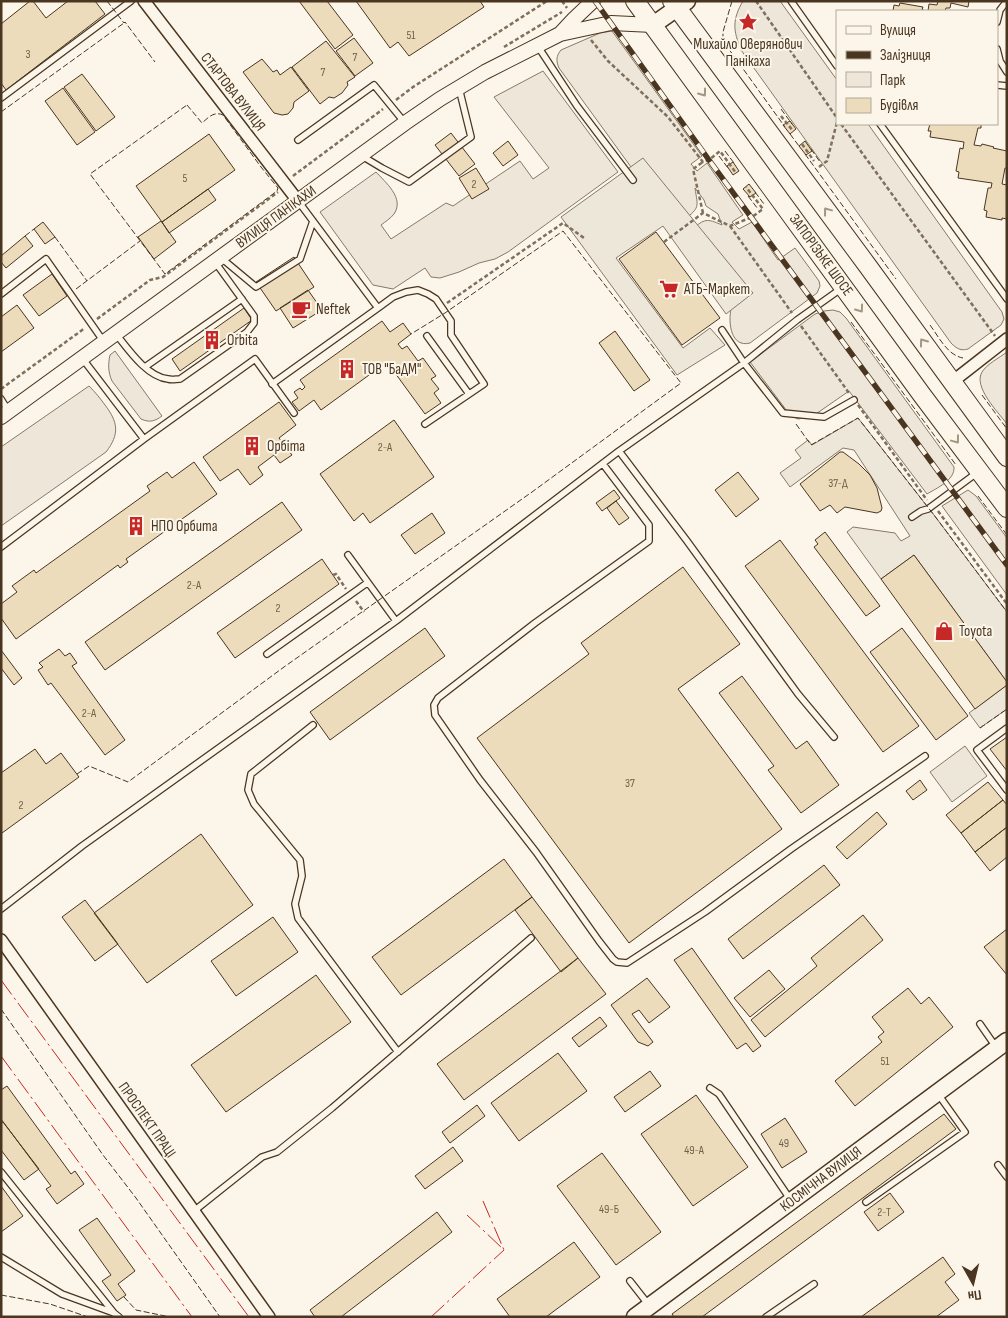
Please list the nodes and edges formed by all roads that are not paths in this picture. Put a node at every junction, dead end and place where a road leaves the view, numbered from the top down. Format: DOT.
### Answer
graph roads {
  1 [pos="131,1"];
  2 [pos="144,1"];
  3 [pos="593,1"];
  4 [pos="635,1"];
  5 [pos="791,1"];
  6 [pos="1007,1"];
  7 [pos="678,4"];
  8 [pos="998,18"];
  9 [pos="578,24"];
  10 [pos="653,25"];
  11 [pos="537,45"];
  12 [pos="998,53"];
  13 [pos="836,65"];
  14 [pos="1007,72"];
  15 [pos="459,87"];
  16 [pos="1,98"];
  17 [pos="405,123"];
  18 [pos="881,125"];
  19 [pos="298,140"];
  20 [pos="360,155"];
  21 [pos="633,180"];
  22 [pos="298,201"];
  23 [pos="313,221"];
  24 [pos="218,260"];
  25 [pos="844,286"];
  26 [pos="1,294"];
  27 [pos="242,299"];
  28 [pos="1007,299"];
  29 [pos="378,308"];
  30 [pos="722,330"];
  31 [pos="116,334"];
  32 [pos="427,336"];
  33 [pos="1002,339"];
  34 [pos="104,342"];
  35 [pos="82,358"];
  36 [pos="744,363"];
  37 [pos="145,367"];
  38 [pos="952,382"];
  39 [pos="272,384"];
  40 [pos="469,394"];
  41 [pos="1,399"];
  42 [pos="854,400"];
  43 [pos="294,413"];
  44 [pos="5,414"];
  45 [pos="425,424"];
  46 [pos="144,439"];
  47 [pos="619,451"];
  48 [pos="1007,457"];
  49 [pos="602,464"];
  50 [pos="979,471"];
  51 [pos="1007,508"];
  52 [pos="912,517"];
  53 [pos="1,547"];
  54 [pos="348,555"];
  55 [pos="367,583"];
  56 [pos="396,621"];
  57 [pos="266,654"];
  58 [pos="313,725"];
  59 [pos="1007,728"];
  60 [pos="834,738"];
  61 [pos="925,756"];
  62 [pos="1007,790"];
  63 [pos="1,908"];
  64 [pos="531,938"];
  65 [pos="1,940"];
  66 [pos="980,1024"];
  67 [pos="1002,1045"];
  68 [pos="398,1052"];
  69 [pos="710,1088"];
  70 [pos="937,1093"];
  71 [pos="998,1165"];
  72 [pos="1,1172"];
  73 [pos="1007,1177"];
  74 [pos="792,1200"];
  75 [pos="866,1202"];
  76 [pos="194,1211"];
  77 [pos="1,1257"];
  78 [pos="630,1281"];
  79 [pos="814,1284"];
  80 [pos="649,1306"];
  81 [pos="117,1315"];
  82 [pos="270,1317"];
  83 [pos="635,1317"];
  84 [pos="766,1317"];
  1 -- 16 [label="lane"];
  2 -- 22 [label="street, СТАРТОВА ВУЛИЦЯ"];
  3 -- 9 [label="street, ВУЛИЦЯ ПАНІКАХИ"];
  4 -- 10 [label="main road, ЗАПОРІЗЬКЕ ШОСЕ"];
  5 -- 13 [label="lane"];
  6 -- 8 [label="lane"];
  7 -- 10 [label="main road"];
  38 -- 7 [label="main road, ЗАПОРІЗЬКЕ ШОСЕ, one-way"];
  9 -- 10 [label="street"];
  9 -- 11 [label="street, ВУЛИЦЯ ПАНІКАХИ"];
  10 -- 25 [label="main road, ЗАПОРІЗЬКЕ ШОСЕ, one-way"];
  11 -- 15 [label="street, ВУЛИЦЯ ПАНІКАХИ"];
  11 -- 21 [label="lane"];
  12 -- 14 [label="lane"];
  15 -- 17 [label="street, ВУЛИЦЯ ПАНІКАХИ"];
  15 -- 20 [label="lane"];
  17 -- 19 [label="lane"];
  17 -- 20 [label="street, ВУЛИЦЯ ПАНІКАХИ"];
  18 -- 28 [label="lane"];
  20 -- 22 [label="street, ВУЛИЦЯ ПАНІКАХИ"];
  22 -- 23 [label="lane"];
  22 -- 24 [label="street, ВУЛИЦЯ ПАНІКАХИ"];
  23 -- 24 [label="lane"];
  23 -- 29 [label="lane"];
  24 -- 27 [label="lane"];
  24 -- 31 [label="street, ВУЛИЦЯ ПАНІКАХИ"];
  25 -- 36 [label="lane"];
  25 -- 50 [label="main road, ЗАПОРІЗЬКЕ ШОСЕ, one-way"];
  26 -- 34 [label="lane"];
  27 -- 37 [label="lane"];
  27 -- 37 [label="lane"];
  29 -- 39 [label="lane"];
  29 -- 40 [label="lane"];
  30 -- 36 [label="lane"];
  31 -- 34 [label="street, ВУЛИЦЯ ПАНІКАХИ"];
  31 -- 37 [label="lane"];
  32 -- 40 [label="lane"];
  33 -- 38 [label="street"];
  34 -- 35 [label="street, ВУЛИЦЯ ПАНІКАХИ"];
  35 -- 44 [label="street, ВУЛИЦЯ ПАНІКАХИ"];
  35 -- 46 [label="lane"];
  36 -- 42 [label="lane"];
  36 -- 47 [label="lane"];
  38 -- 48 [label="main road, ЗАПОРІЗЬКЕ ШОСЕ"];
  39 -- 43 [label="lane"];
  39 -- 46 [label="lane"];
  40 -- 45 [label="lane"];
  41 -- 44 [label="lane"];
  46 -- 53 [label="lane"];
  47 -- 49 [label="lane"];
  47 -- 60 [label="lane"];
  49 -- 56 [label="lane"];
  49 -- 61 [label="lane"];
  50 -- 51 [label="main road, ЗАПОРІЗЬКЕ ШОСЕ"];
  50 -- 52 [label="lane"];
  54 -- 55 [label="lane"];
  55 -- 56 [label="lane"];
  55 -- 57 [label="lane"];
  56 -- 63 [label="lane"];
  58 -- 68 [label="lane"];
  59 -- 62 [label="lane"];
  64 -- 68 [label="lane"];
  65 -- 76 [label="street, ПРОСПЕКТ ПРАЦІ"];
  66 -- 67 [label="lane"];
  67 -- 70 [label="main road, КОСМІЧНА ВУЛИЦЯ"];
  68 -- 76 [label="lane"];
  69 -- 74 [label="lane"];
  70 -- 74 [label="main road, КОСМІЧНА ВУЛИЦЯ"];
  70 -- 75 [label="lane"];
  71 -- 73 [label="lane"];
  72 -- 81 [label="lane"];
  74 -- 80 [label="main road, КОСМІЧНА ВУЛИЦЯ"];
  76 -- 82 [label="street, ПРОСПЕКТ ПРАЦІ"];
  77 -- 81 [label="lane"];
  78 -- 80 [label="lane"];
  79 -- 84 [label="lane"];
  80 -- 83 [label="main road, КОСМІЧНА ВУЛИЦЯ"];
}
